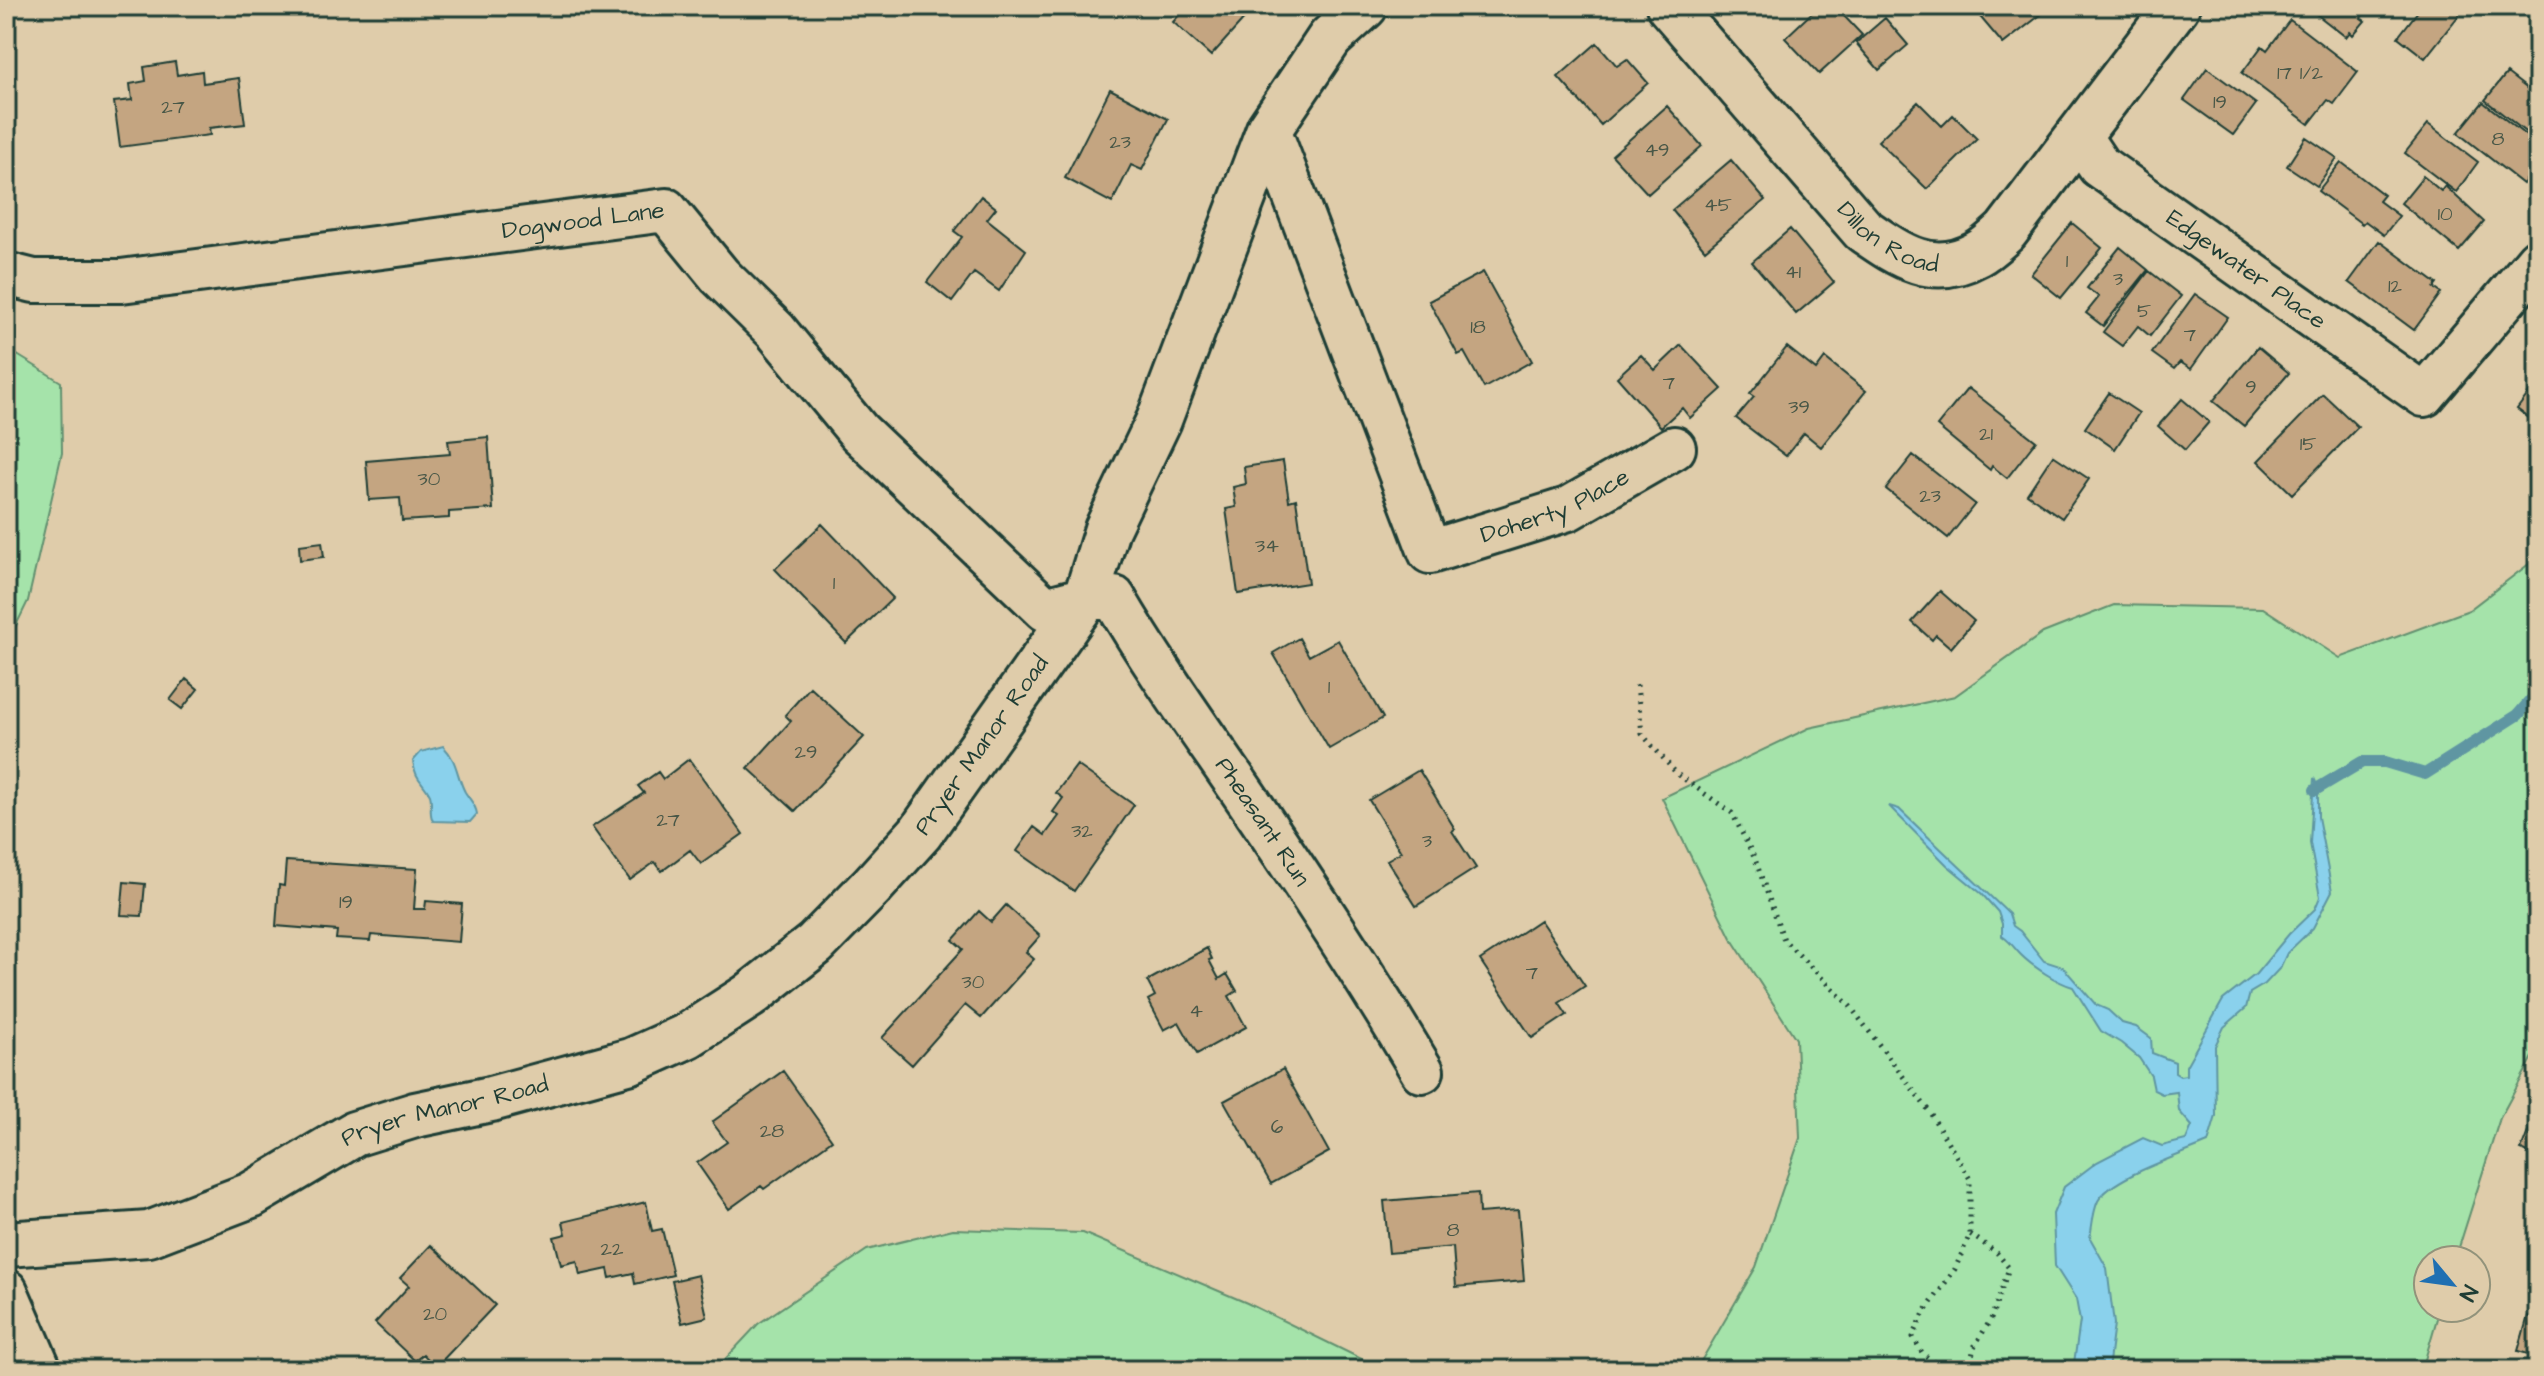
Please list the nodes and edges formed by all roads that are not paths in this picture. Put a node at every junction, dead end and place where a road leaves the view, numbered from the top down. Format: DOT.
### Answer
graph roads {
  1 [pos="1365,6"];
  2 [pos="1669,6"];
  3 [pos="2177,6"];
  4 [pos="1269,129"];
  5 [pos="2079,136"];
  6 [pos="2538,260"];
  7 [pos="6,274"];
  8 [pos="1674,448"];
  9 [pos="1086,598"];
  10 [pos="1422,1071"];
  11 [pos="6,1244"];
  12 [pos="6,1291"];
  13 [pos="40,1370"];
  1 -- 4 [label="street"];
  2 -- 5 [label="street, Dillon Road"];
  3 -- 5 [label="street, Dillon Road"];
  4 -- 8 [label="street, Doherty Place"];
  4 -- 9 [label="street, Pryer Manor Road"];
  5 -- 6 [label="street, Edgewater Place"];
  7 -- 9 [label="street, Dogwood Lane"];
  9 -- 10 [label="street, Pheasant Run"];
  9 -- 11 [label="street, Pryer Manor Road"];
  12 -- 13 [label="street"];
}
